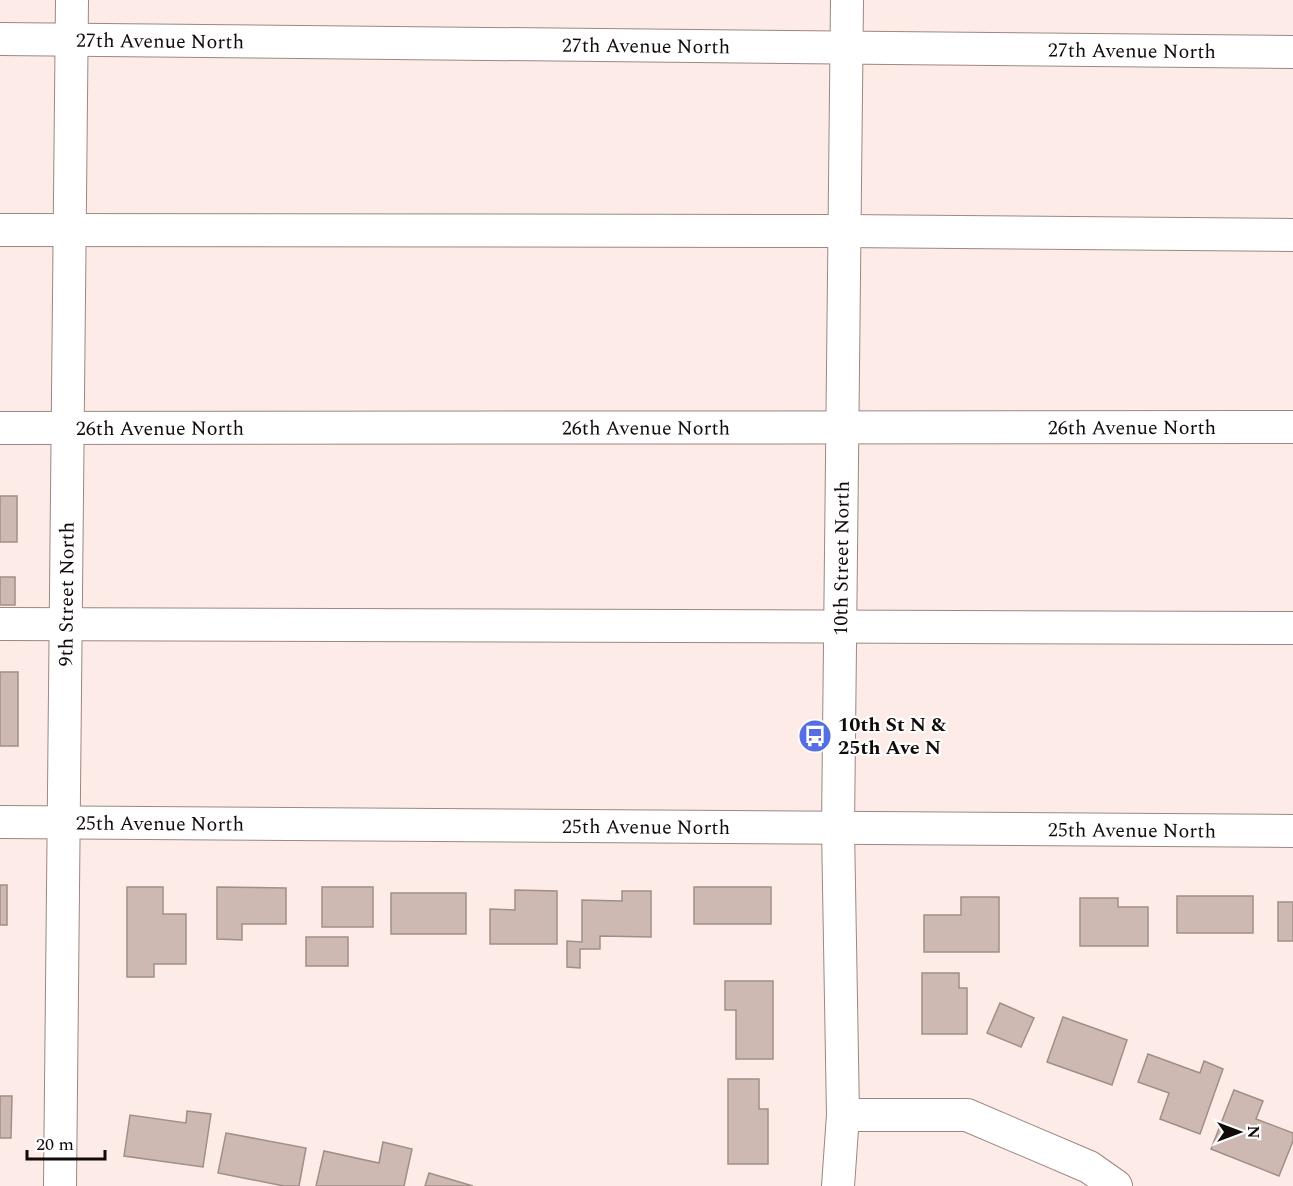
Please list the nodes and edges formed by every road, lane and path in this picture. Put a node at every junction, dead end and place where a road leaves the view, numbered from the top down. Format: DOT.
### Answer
graph roads {
  1 [pos="72,0"];
  2 [pos="847,0"];
  3 [pos="0,39"];
  4 [pos="71,40"];
  5 [pos="846,47"];
  6 [pos="1293,52"];
  7 [pos="0,230"];
  8 [pos="70,230"];
  9 [pos="844,231"];
  10 [pos="1293,235"];
  11 [pos="1293,427"];
  12 [pos="0,428"];
  13 [pos="842,428"];
  14 [pos="67,429"];
  15 [pos="0,624"];
  16 [pos="66,624"];
  17 [pos="840,627"];
  18 [pos="1293,628"];
  19 [pos="0,822"];
  20 [pos="64,823"];
  21 [pos="838,828"];
  22 [pos="1293,831"];
  23 [pos="843,1115"];
  24 [pos="60,1186"];
  25 [pos="838,1186"];
  26 [pos="1116,1186"];
  1 -- 4 [label="street, 9th Street North"];
  2 -- 5 [label="street, 10th Street North"];
  3 -- 4 [label="street, 27th Avenue North"];
  4 -- 5 [label="street, 27th Avenue North"];
  4 -- 8 [label="street, 9th Street North"];
  5 -- 6 [label="street, 27th Avenue North"];
  5 -- 9 [label="street, 10th Street North"];
  7 -- 8 [label="street"];
  8 -- 9 [label="street"];
  8 -- 14 [label="street, 9th Street North"];
  9 -- 10 [label="street"];
  9 -- 13 [label="street, 10th Street North"];
  11 -- 13 [label="street, 26th Avenue North"];
  12 -- 14 [label="street, 26th Avenue North"];
  13 -- 14 [label="street, 26th Avenue North"];
  13 -- 17 [label="street, 10th Street North"];
  14 -- 16 [label="street, 9th Street North"];
  15 -- 16 [label="street"];
  16 -- 17 [label="street"];
  16 -- 20 [label="street, 9th Street North"];
  17 -- 18 [label="street"];
  17 -- 21 [label="street, 10th Street North"];
  19 -- 20 [label="street, 25th Avenue North"];
  20 -- 21 [label="street, 25th Avenue North"];
  20 -- 24 [label="street, 9th Street North"];
  21 -- 22 [label="street, 25th Avenue North"];
  21 -- 23 [label="street, 10th Street North"];
  23 -- 25 [label="street, 10th Street North"];
  23 -- 26 [label="street"];
}
